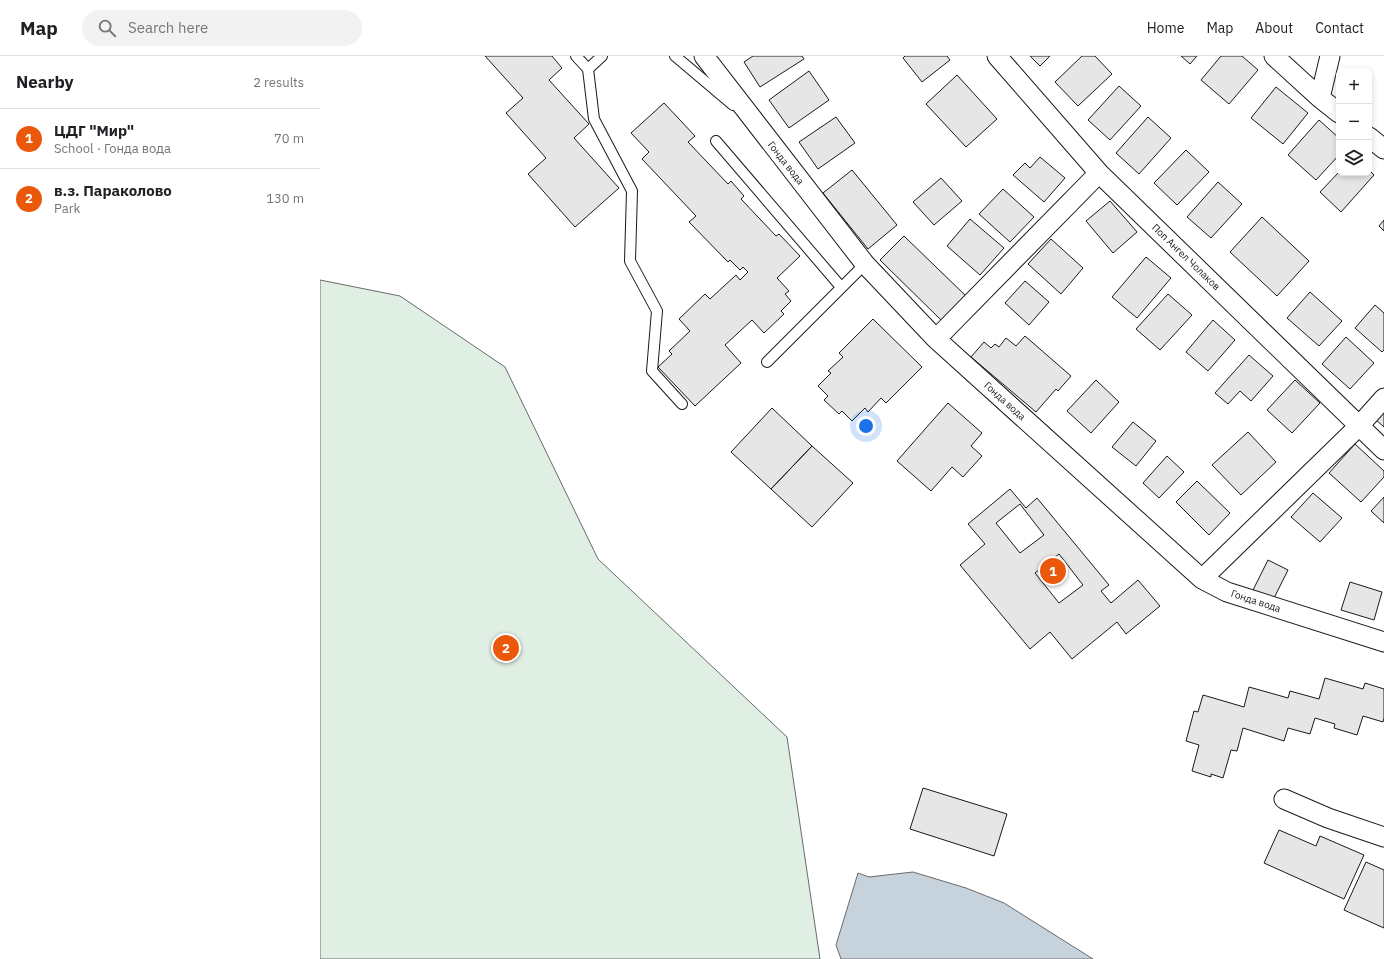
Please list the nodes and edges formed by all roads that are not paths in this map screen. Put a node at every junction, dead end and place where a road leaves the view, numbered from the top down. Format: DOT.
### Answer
graph roads {
  1 [pos="576,56"];
  2 [pos="602,56"];
  3 [pos="675,56"];
  4 [pos="704,56"];
  5 [pos="997,56"];
  6 [pos="1274,56"];
  7 [pos="1330,56"];
  8 [pos="588,69"];
  9 [pos="1320,98"];
  10 [pos="1336,111"];
  11 [pos="757,125"];
  12 [pos="1372,139"];
  13 [pos="716,141"];
  14 [pos="1384,149"];
  15 [pos="1099,173"];
  16 [pos="865,264"];
  17 [pos="841,287"];
  18 [pos="936,339"];
  19 [pos="767,362"];
  20 [pos="1384,398"];
  21 [pos="682,404"];
  22 [pos="1359,426"];
  23 [pos="1384,450"];
  24 [pos="1202,579"];
  25 [pos="1384,642"];
  26 [pos="1284,799"];
  27 [pos="1384,837"];
  1 -- 8 [label="lane"];
  2 -- 8 [label="lane"];
  3 -- 11 [label="lane"];
  4 -- 11 [label="street, Гонда вода"];
  5 -- 15 [label="street, Поп Ангел Чолаков"];
  6 -- 9 [label="street"];
  7 -- 9 [label="street"];
  8 -- 21 [label="lane"];
  9 -- 10 [label="street"];
  11 -- 16 [label="street, Гонда вода"];
  12 -- 14 [label="street"];
  13 -- 17 [label="lane"];
  15 -- 18 [label="street"];
  15 -- 22 [label="street, Поп Ангел Чолаков"];
  16 -- 17 [label="lane"];
  16 -- 18 [label="street, Гонда вода"];
  17 -- 19 [label="lane"];
  18 -- 24 [label="street, Гонда вода"];
  20 -- 22 [label="street"];
  22 -- 23 [label="street, Поп Ангел Чолаков"];
  22 -- 24 [label="street"];
  24 -- 25 [label="street, Гонда вода"];
  26 -- 27 [label="street"];
}
